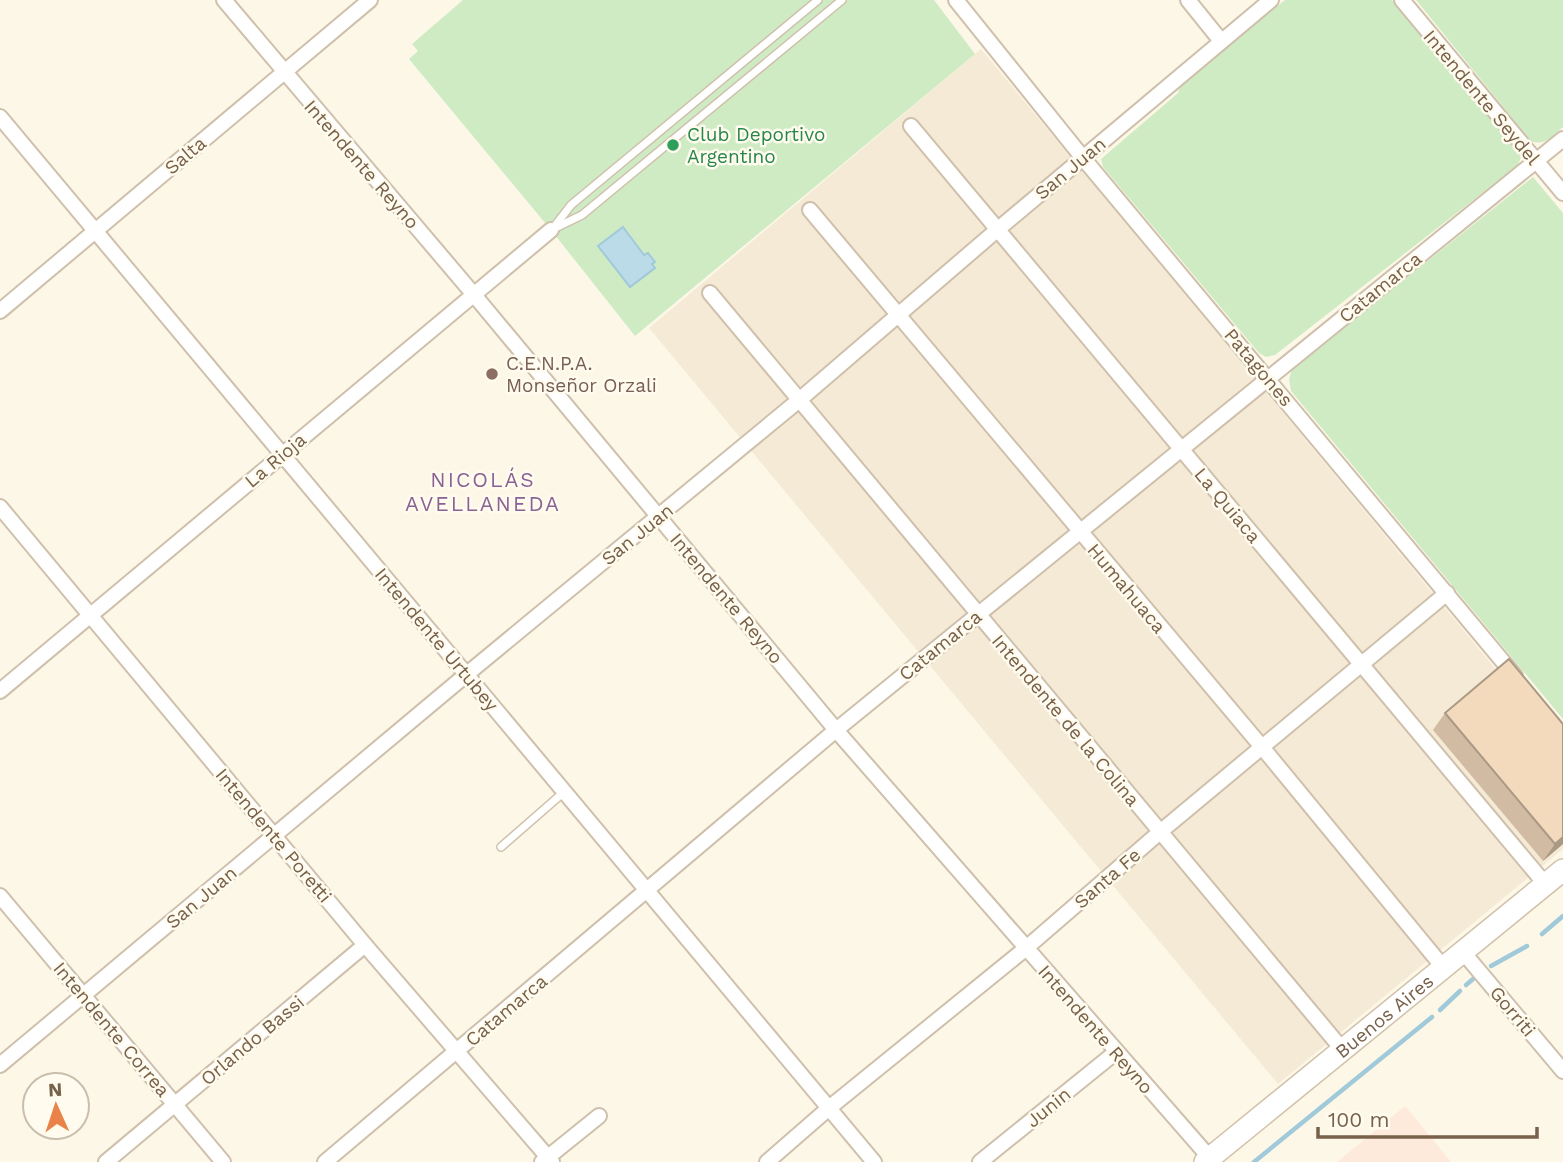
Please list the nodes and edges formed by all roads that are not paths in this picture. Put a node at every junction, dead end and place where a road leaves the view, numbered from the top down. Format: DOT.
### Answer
graph roads {
  1 [pos="224,0"];
  2 [pos="370,0"];
  3 [pos="818,0"];
  4 [pos="842,0"];
  5 [pos="956,0"];
  6 [pos="1188,0"];
  7 [pos="1270,0"];
  8 [pos="1402,0"];
  9 [pos="1221,41"];
  10 [pos="284,73"];
  11 [pos="688,108"];
  12 [pos="0,117"];
  13 [pos="698,120"];
  14 [pos="911,126"];
  15 [pos="1563,139"];
  16 [pos="1083,158"];
  17 [pos="1536,161"];
  18 [pos="1563,193"];
  19 [pos="810,210"];
  20 [pos="96,230"];
  21 [pos="551,230"];
  22 [pos="997,230"];
  23 [pos="710,293"];
  24 [pos="475,296"];
  25 [pos="0,311"];
  26 [pos="898,314"];
  27 [pos="1268,377"];
  28 [pos="798,401"];
  29 [pos="1181,448"];
  30 [pos="282,454"];
  31 [pos="0,507"];
  32 [pos="659,516"];
  33 [pos="1080,532"];
  34 [pos="1447,593"];
  35 [pos="91,614"];
  36 [pos="977,615"];
  37 [pos="1361,666"];
  38 [pos="467,674"];
  39 [pos="1522,684"];
  40 [pos="0,691"];
  41 [pos="836,730"];
  42 [pos="1262,747"];
  43 [pos="564,792"];
  44 [pos="1160,832"];
  45 [pos="275,836"];
  46 [pos="501,847"];
  47 [pos="1563,870"];
  48 [pos="1546,885"];
  49 [pos="647,890"];
  50 [pos="0,896"];
  51 [pos="365,945"];
  52 [pos="1025,948"];
  53 [pos="1463,952"];
  54 [pos="1443,967"];
  55 [pos="83,995"];
  56 [pos="1342,1049"];
  57 [pos="456,1052"];
  58 [pos="1116,1052"];
  59 [pos="0,1065"];
  60 [pos="1563,1071"];
  61 [pos="175,1105"];
  62 [pos="829,1108"];
  63 [pos="599,1116"];
  64 [pos="547,1160"];
  65 [pos="1208,1160"];
  66 [pos="106,1162"];
  67 [pos="223,1162"];
  68 [pos="326,1162"];
  69 [pos="767,1162"];
  70 [pos="874,1162"];
  71 [pos="980,1162"];
  1 -- 10 [label="street, Intendente Reyno"];
  2 -- 10 [label="street, Salta"];
  3 -- 11 [label="lane"];
  4 -- 13 [label="lane"];
  5 -- 16 [label="street, Patagones"];
  6 -- 9 [label="street"];
  7 -- 9 [label="street, San Juan"];
  8 -- 17 [label="street, Intendente Seydel"];
  9 -- 16 [label="street, San Juan"];
  10 -- 20 [label="street, Salta"];
  10 -- 24 [label="street, Intendente Reyno"];
  11 -- 13 [label="lane"];
  11 -- 21 [label="lane"];
  12 -- 20 [label="street, Intendente Urtubey"];
  13 -- 21 [label="lane"];
  14 -- 22 [label="street, La Quiaca"];
  15 -- 17 [label="street, Catamarca"];
  16 -- 22 [label="street, San Juan"];
  16 -- 27 [label="street, Patagones"];
  17 -- 18 [label="street, Intendente Seydel"];
  17 -- 27 [label="street, Catamarca"];
  19 -- 26 [label="street, Humahuaca"];
  20 -- 25 [label="street, Salta"];
  20 -- 30 [label="street, Intendente Urtubey"];
  21 -- 24 [label="street, La Rioja"];
  22 -- 26 [label="street, San Juan"];
  22 -- 29 [label="street, La Quiaca"];
  23 -- 28 [label="street, Intendente de la Colina"];
  24 -- 30 [label="street, La Rioja"];
  24 -- 32 [label="street, Intendente Reyno"];
  26 -- 28 [label="street, San Juan"];
  26 -- 33 [label="street, Humahuaca"];
  27 -- 29 [label="street, Catamarca"];
  27 -- 34 [label="street, Patagones"];
  28 -- 32 [label="street, San Juan"];
  28 -- 36 [label="street, Intendente de la Colina"];
  29 -- 33 [label="street, Catamarca"];
  29 -- 37 [label="street, La Quiaca"];
  30 -- 35 [label="street, La Rioja"];
  30 -- 38 [label="street, Intendente Urtubey"];
  31 -- 35 [label="street, Intendente Poretti"];
  32 -- 38 [label="street, San Juan"];
  32 -- 41 [label="street, Intendente Reyno"];
  33 -- 36 [label="street, Catamarca"];
  33 -- 42 [label="street, Humahuaca"];
  34 -- 37 [label="street, Santa Fe"];
  34 -- 39 [label="street, Patagones"];
  35 -- 40 [label="street, La Rioja"];
  35 -- 45 [label="street, Intendente Poretti"];
  36 -- 41 [label="street, Catamarca"];
  36 -- 44 [label="street, Intendente de la Colina"];
  37 -- 42 [label="street, Santa Fe"];
  37 -- 48 [label="street, La Quiaca"];
  38 -- 43 [label="street, Intendente Urtubey"];
  38 -- 45 [label="street, San Juan"];
  41 -- 49 [label="street, Catamarca"];
  41 -- 52 [label="street, Intendente Reyno"];
  42 -- 44 [label="street, Santa Fe"];
  42 -- 54 [label="street, Humahuaca"];
  43 -- 46 [label="lane"];
  43 -- 49 [label="street, Intendente Urtubey"];
  44 -- 52 [label="street, Santa Fe"];
  44 -- 56 [label="street, Intendente de la Colina"];
  45 -- 51 [label="street, Intendente Poretti"];
  45 -- 55 [label="street, San Juan"];
  47 -- 48 [label="main road, Buenos Aires"];
  48 -- 53 [label="main road, Buenos Aires"];
  49 -- 57 [label="street, Catamarca"];
  49 -- 62 [label="street, Intendente Urtubey"];
  50 -- 55 [label="street, Intendente Correa"];
  51 -- 57 [label="street, Intendente Poretti"];
  51 -- 61 [label="street, Orlando Bassi"];
  52 -- 58 [label="street, Intendente Reyno"];
  52 -- 62 [label="street, Santa Fe"];
  53 -- 54 [label="main road, Buenos Aires"];
  53 -- 60 [label="street, Gorriti"];
  54 -- 56 [label="main road, Buenos Aires"];
  55 -- 59 [label="street, San Juan"];
  55 -- 61 [label="street, Intendente Correa"];
  56 -- 65 [label="main road, Buenos Aires"];
  57 -- 64 [label="street, Intendente Poretti"];
  57 -- 68 [label="street, Catamarca"];
  58 -- 65 [label="street, Intendente Reyno"];
  58 -- 71 [label="street, Junin"];
  61 -- 66 [label="street, Orlando Bassi"];
  61 -- 67 [label="street, Intendente Correa"];
  62 -- 69 [label="street, Santa Fe"];
  62 -- 70 [label="street, Intendente Urtubey"];
  63 -- 64 [label="street"];
}
